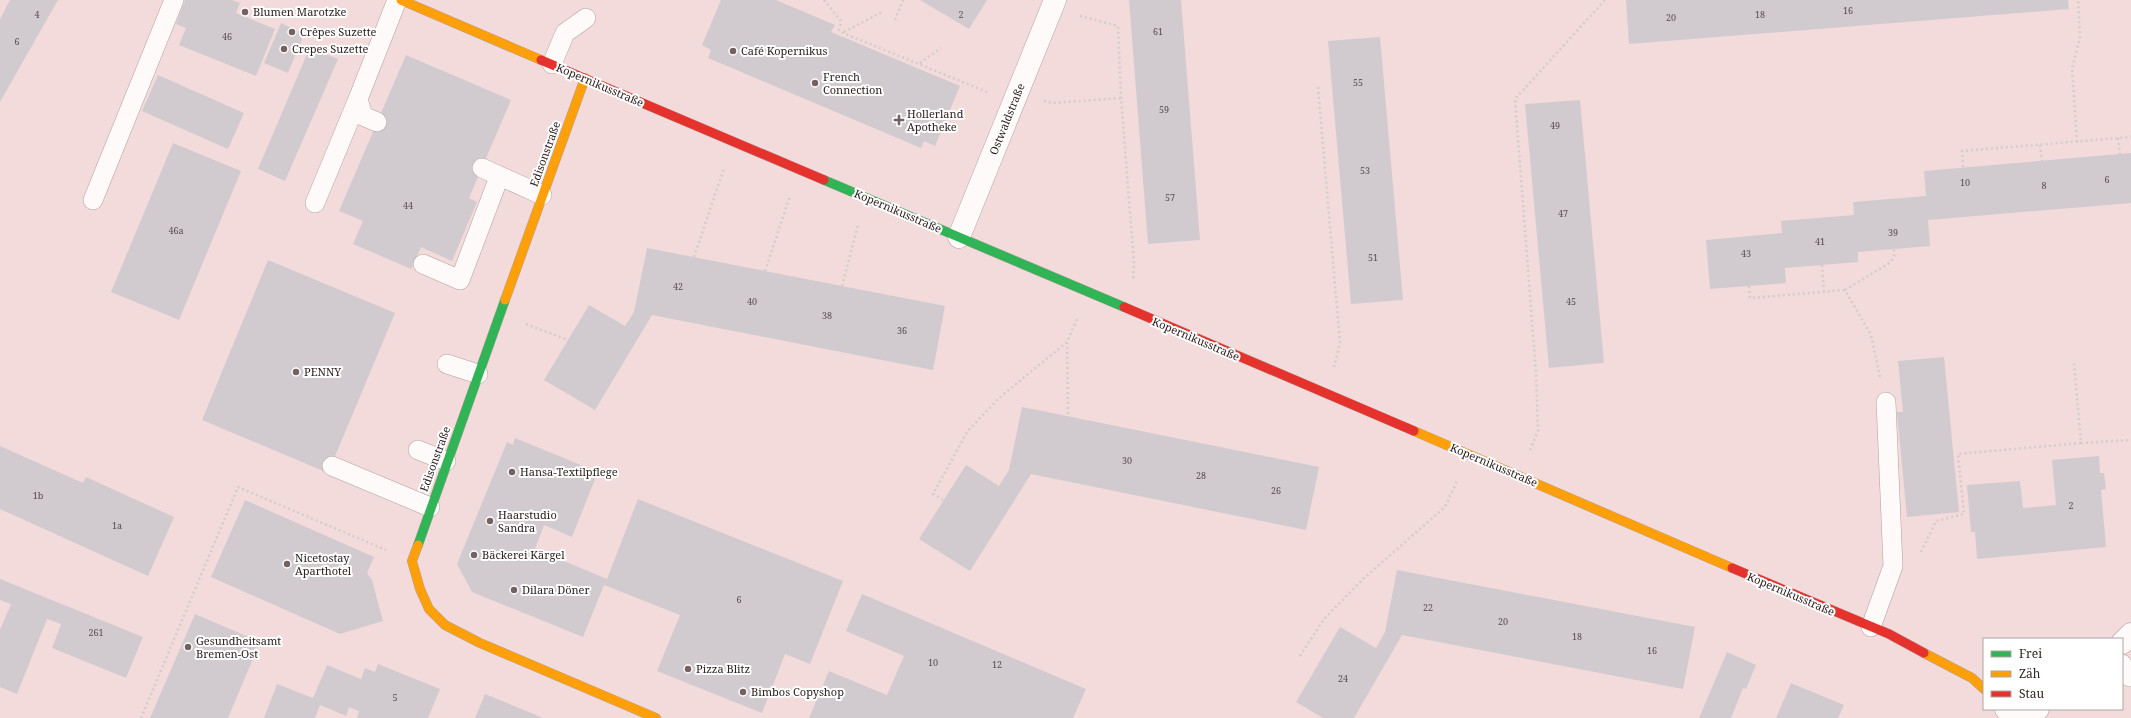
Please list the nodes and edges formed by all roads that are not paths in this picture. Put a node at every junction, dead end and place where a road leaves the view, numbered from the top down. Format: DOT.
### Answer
graph roads {
  1 [pos="174,0"];
  2 [pos="397,0"];
  3 [pos="401,0"];
  4 [pos="1053,4"];
  5 [pos="586,18"];
  6 [pos="552,64"];
  7 [pos="585,78"];
  8 [pos="358,99"];
  9 [pos="377,122"];
  10 [pos="482,168"];
  11 [pos="500,176"];
  12 [pos="542,195"];
  13 [pos="93,200"];
  14 [pos="315,203"];
  15 [pos="959,237"];
  16 [pos="423,264"];
  17 [pos="447,364"];
  18 [pos="478,374"];
  19 [pos="1886,402"];
  20 [pos="418,450"];
  21 [pos="446,461"];
  22 [pos="332,466"];
  23 [pos="430,507"];
  24 [pos="1871,627"];
  25 [pos="2131,634"];
  26 [pos="2123,642"];
  27 [pos="1983,688"];
  28 [pos="2007,710"];
  29 [pos="2037,710"];
  30 [pos="656,718"];
  31 [pos="2016,718"];
  32 [pos="2026,718"];
  1 -- 13 [label="lane"];
  2 -- 8 [label="lane"];
  3 -- 6 [label="street, Kopernikusstraße"];
  4 -- 15 [label="street, Ostwaldstraße"];
  5 -- 6 [label="lane"];
  6 -- 7 [label="street, Kopernikusstraße"];
  7 -- 12 [label="street, Edisonstraße"];
  7 -- 15 [label="street, Kopernikusstraße"];
  8 -- 9 [label="lane"];
  8 -- 14 [label="lane"];
  10 -- 11 [label="lane"];
  11 -- 12 [label="lane"];
  11 -- 16 [label="lane"];
  12 -- 18 [label="street, Edisonstraße"];
  15 -- 24 [label="street, Kopernikusstraße"];
  17 -- 18 [label="lane"];
  18 -- 21 [label="street, Edisonstraße"];
  19 -- 24 [label="lane"];
  20 -- 21 [label="lane"];
  21 -- 23 [label="street, Edisonstraße"];
  22 -- 23 [label="lane"];
  23 -- 30 [label="street, Edisonstraße"];
  24 -- 27 [label="street, Kopernikusstraße"];
  25 -- 26 [label="street"];
  28 -- 31 [label="street"];
  29 -- 32 [label="street"];
}
